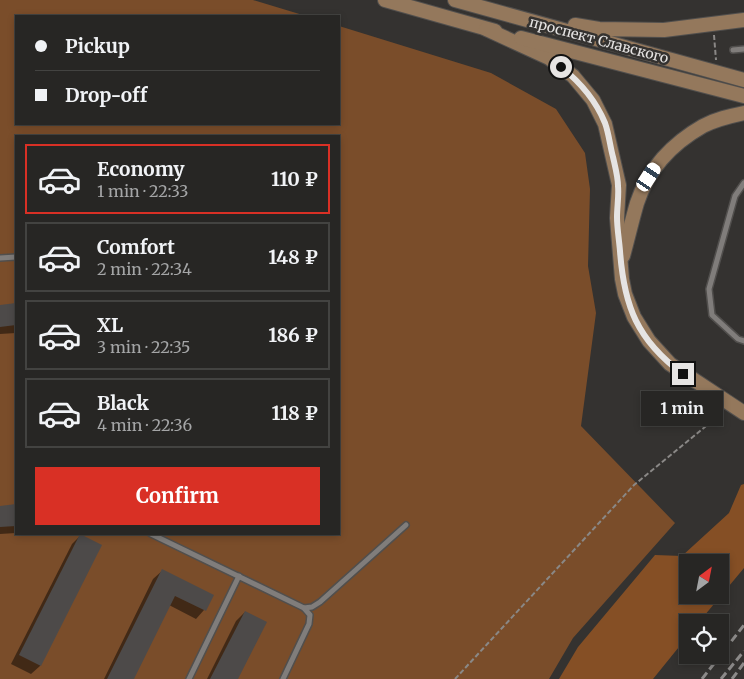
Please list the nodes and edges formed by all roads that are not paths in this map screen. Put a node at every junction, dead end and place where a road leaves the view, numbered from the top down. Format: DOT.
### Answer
graph roads {
  1 [pos="385,0"];
  2 [pos="454,0"];
  3 [pos="493,11"];
  4 [pos="744,20"];
  5 [pos="486,28"];
  6 [pos="744,49"];
  7 [pos="733,50"];
  8 [pos="744,80"];
  9 [pos="744,96"];
  10 [pos="744,114"];
  11 [pos="744,183"];
  12 [pos="15,257"];
  13 [pos="0,258"];
  14 [pos="621,266"];
  15 [pos="744,341"];
  16 [pos="744,413"];
  17 [pos="406,525"];
  18 [pos="153,535"];
  19 [pos="239,576"];
  20 [pos="304,608"];
  21 [pos="189,679"];
  22 [pos="283,679"];
  1 -- 5 [label="street, проспект Славского"];
  2 -- 3 [label="street, проспект Славского"];
  3 -- 4 [label="street"];
  3 -- 8 [label="street, проспект Славского"];
  5 -- 9 [label="street, проспект Славского"];
  5 -- 14 [label="street"];
  6 -- 7 [label="lane"];
  10 -- 14 [label="street"];
  11 -- 15 [label="lane"];
  12 -- 13 [label="lane"];
  14 -- 16 [label="street"];
  17 -- 20 [label="lane"];
  18 -- 19 [label="lane"];
  19 -- 20 [label="lane"];
  19 -- 21 [label="lane"];
  20 -- 22 [label="lane"];
}
